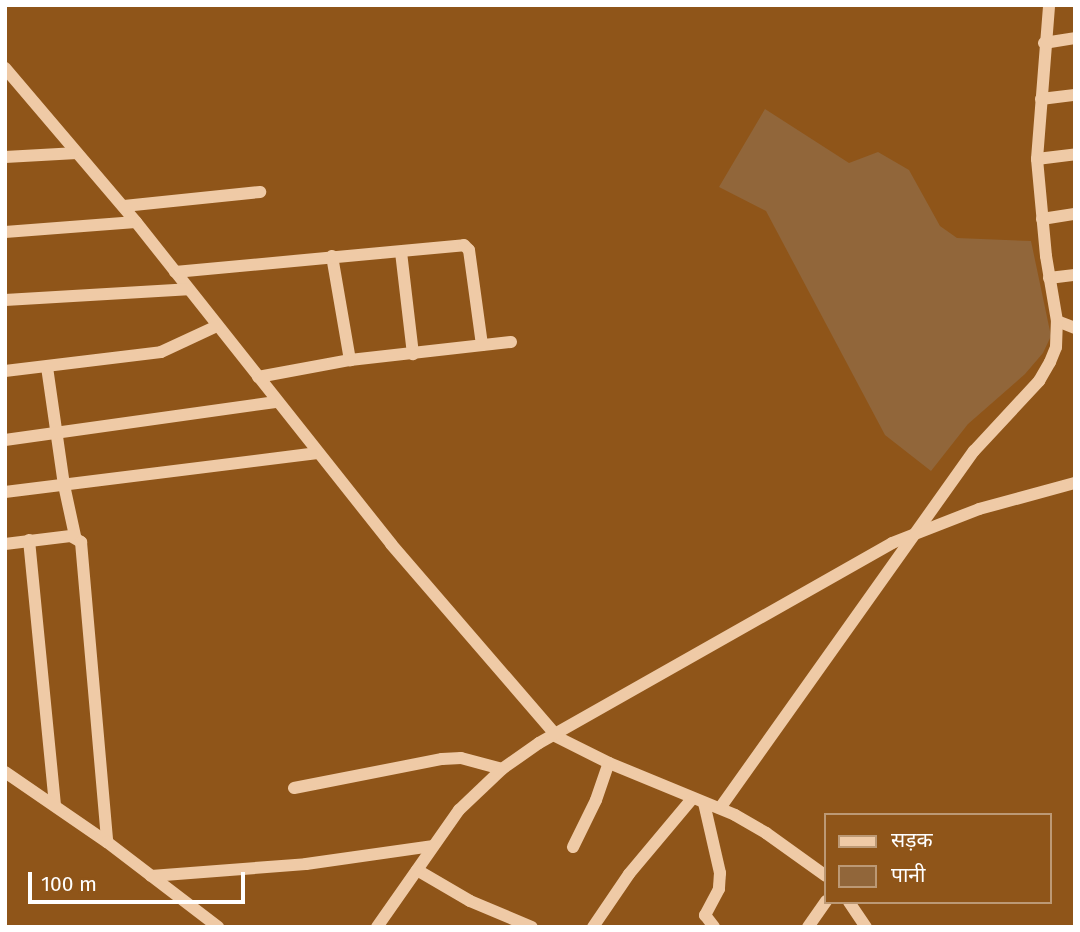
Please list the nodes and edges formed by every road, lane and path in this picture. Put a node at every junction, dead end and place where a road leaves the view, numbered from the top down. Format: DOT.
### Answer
graph roads {
  1 [pos="1049,5"];
  2 [pos="1075,38"];
  3 [pos="1044,43"];
  4 [pos="5,68"];
  5 [pos="11,84"];
  6 [pos="1075,95"];
  7 [pos="1041,99"];
  8 [pos="77,153"];
  9 [pos="1075,154"];
  10 [pos="5,158"];
  11 [pos="1037,159"];
  12 [pos="260,192"];
  13 [pos="124,206"];
  14 [pos="1075,214"];
  15 [pos="1042,219"];
  16 [pos="136,222"];
  17 [pos="5,232"];
  18 [pos="401,252"];
  19 [pos="332,256"];
  20 [pos="175,272"];
  21 [pos="1075,275"];
  22 [pos="1049,278"];
  23 [pos="188,289"];
  24 [pos="5,300"];
  25 [pos="1057,321"];
  26 [pos="217,326"];
  27 [pos="1075,328"];
  28 [pos="511,342"];
  29 [pos="482,345"];
  30 [pos="413,354"];
  31 [pos="350,360"];
  32 [pos="47,367"];
  33 [pos="5,372"];
  34 [pos="257,377"];
  35 [pos="278,402"];
  36 [pos="55,433"];
  37 [pos="5,440"];
  38 [pos="316,453"];
  39 [pos="1075,482"];
  40 [pos="64,485"];
  41 [pos="5,492"];
  42 [pos="919,531"];
  43 [pos="75,536"];
  44 [pos="29,540"];
  45 [pos="5,544"];
  46 [pos="554,734"];
  47 [pos="609,763"];
  48 [pos="502,769"];
  49 [pos="5,772"];
  50 [pos="294,788"];
  51 [pos="698,801"];
  52 [pos="55,805"];
  53 [pos="720,808"];
  54 [pos="107,842"];
  55 [pos="432,846"];
  56 [pos="573,847"];
  57 [pos="417,870"];
  58 [pos="824,875"];
  59 [pos="151,876"];
  60 [pos="824,904"];
  61 [pos="850,904"];
  62 [pos="218,927"];
  63 [pos="377,927"];
  64 [pos="532,927"];
  65 [pos="593,927"];
  66 [pos="714,927"];
  67 [pos="808,927"];
  68 [pos="866,927"];
  1 -- 3 [label="street"];
  2 -- 3 [label="street"];
  3 -- 7 [label="street"];
  4 -- 5 [label="street"];
  5 -- 8 [label="street"];
  6 -- 7 [label="street"];
  7 -- 11 [label="street"];
  8 -- 10 [label="street"];
  8 -- 13 [label="street"];
  9 -- 11 [label="street"];
  11 -- 15 [label="street"];
  12 -- 13 [label="street"];
  13 -- 16 [label="street"];
  14 -- 15 [label="street"];
  15 -- 22 [label="street"];
  16 -- 17 [label="street"];
  16 -- 20 [label="street"];
  18 -- 19 [label="street"];
  18 -- 29 [label="street"];
  18 -- 30 [label="street"];
  19 -- 20 [label="street"];
  19 -- 31 [label="street"];
  20 -- 23 [label="street"];
  21 -- 22 [label="street"];
  22 -- 25 [label="street"];
  23 -- 24 [label="street"];
  23 -- 26 [label="street"];
  25 -- 27 [label="street"];
  25 -- 42 [label="street"];
  26 -- 32 [label="street"];
  26 -- 34 [label="street"];
  28 -- 29 [label="street"];
  29 -- 30 [label="street"];
  30 -- 31 [label="street"];
  31 -- 34 [label="street"];
  32 -- 33 [label="street"];
  32 -- 36 [label="street"];
  34 -- 35 [label="street"];
  35 -- 36 [label="street"];
  35 -- 38 [label="street"];
  36 -- 37 [label="street"];
  36 -- 40 [label="street"];
  38 -- 40 [label="street"];
  38 -- 46 [label="street"];
  39 -- 42 [label="street"];
  40 -- 41 [label="street"];
  40 -- 43 [label="street"];
  42 -- 46 [label="street"];
  42 -- 53 [label="street"];
  43 -- 44 [label="street"];
  43 -- 54 [label="street"];
  44 -- 45 [label="street"];
  44 -- 52 [label="street"];
  46 -- 47 [label="street"];
  46 -- 48 [label="street"];
  47 -- 51 [label="street"];
  47 -- 56 [label="street"];
  48 -- 50 [label="street"];
  48 -- 55 [label="street"];
  49 -- 52 [label="street"];
  51 -- 53 [label="street"];
  51 -- 65 [label="street"];
  51 -- 66 [label="street"];
  52 -- 54 [label="street"];
  53 -- 58 [label="street"];
  54 -- 59 [label="street"];
  55 -- 57 [label="street"];
  55 -- 59 [label="street"];
  57 -- 63 [label="street"];
  57 -- 64 [label="street"];
  59 -- 62 [label="street"];
  60 -- 67 [label="street"];
  61 -- 68 [label="street"];
}
